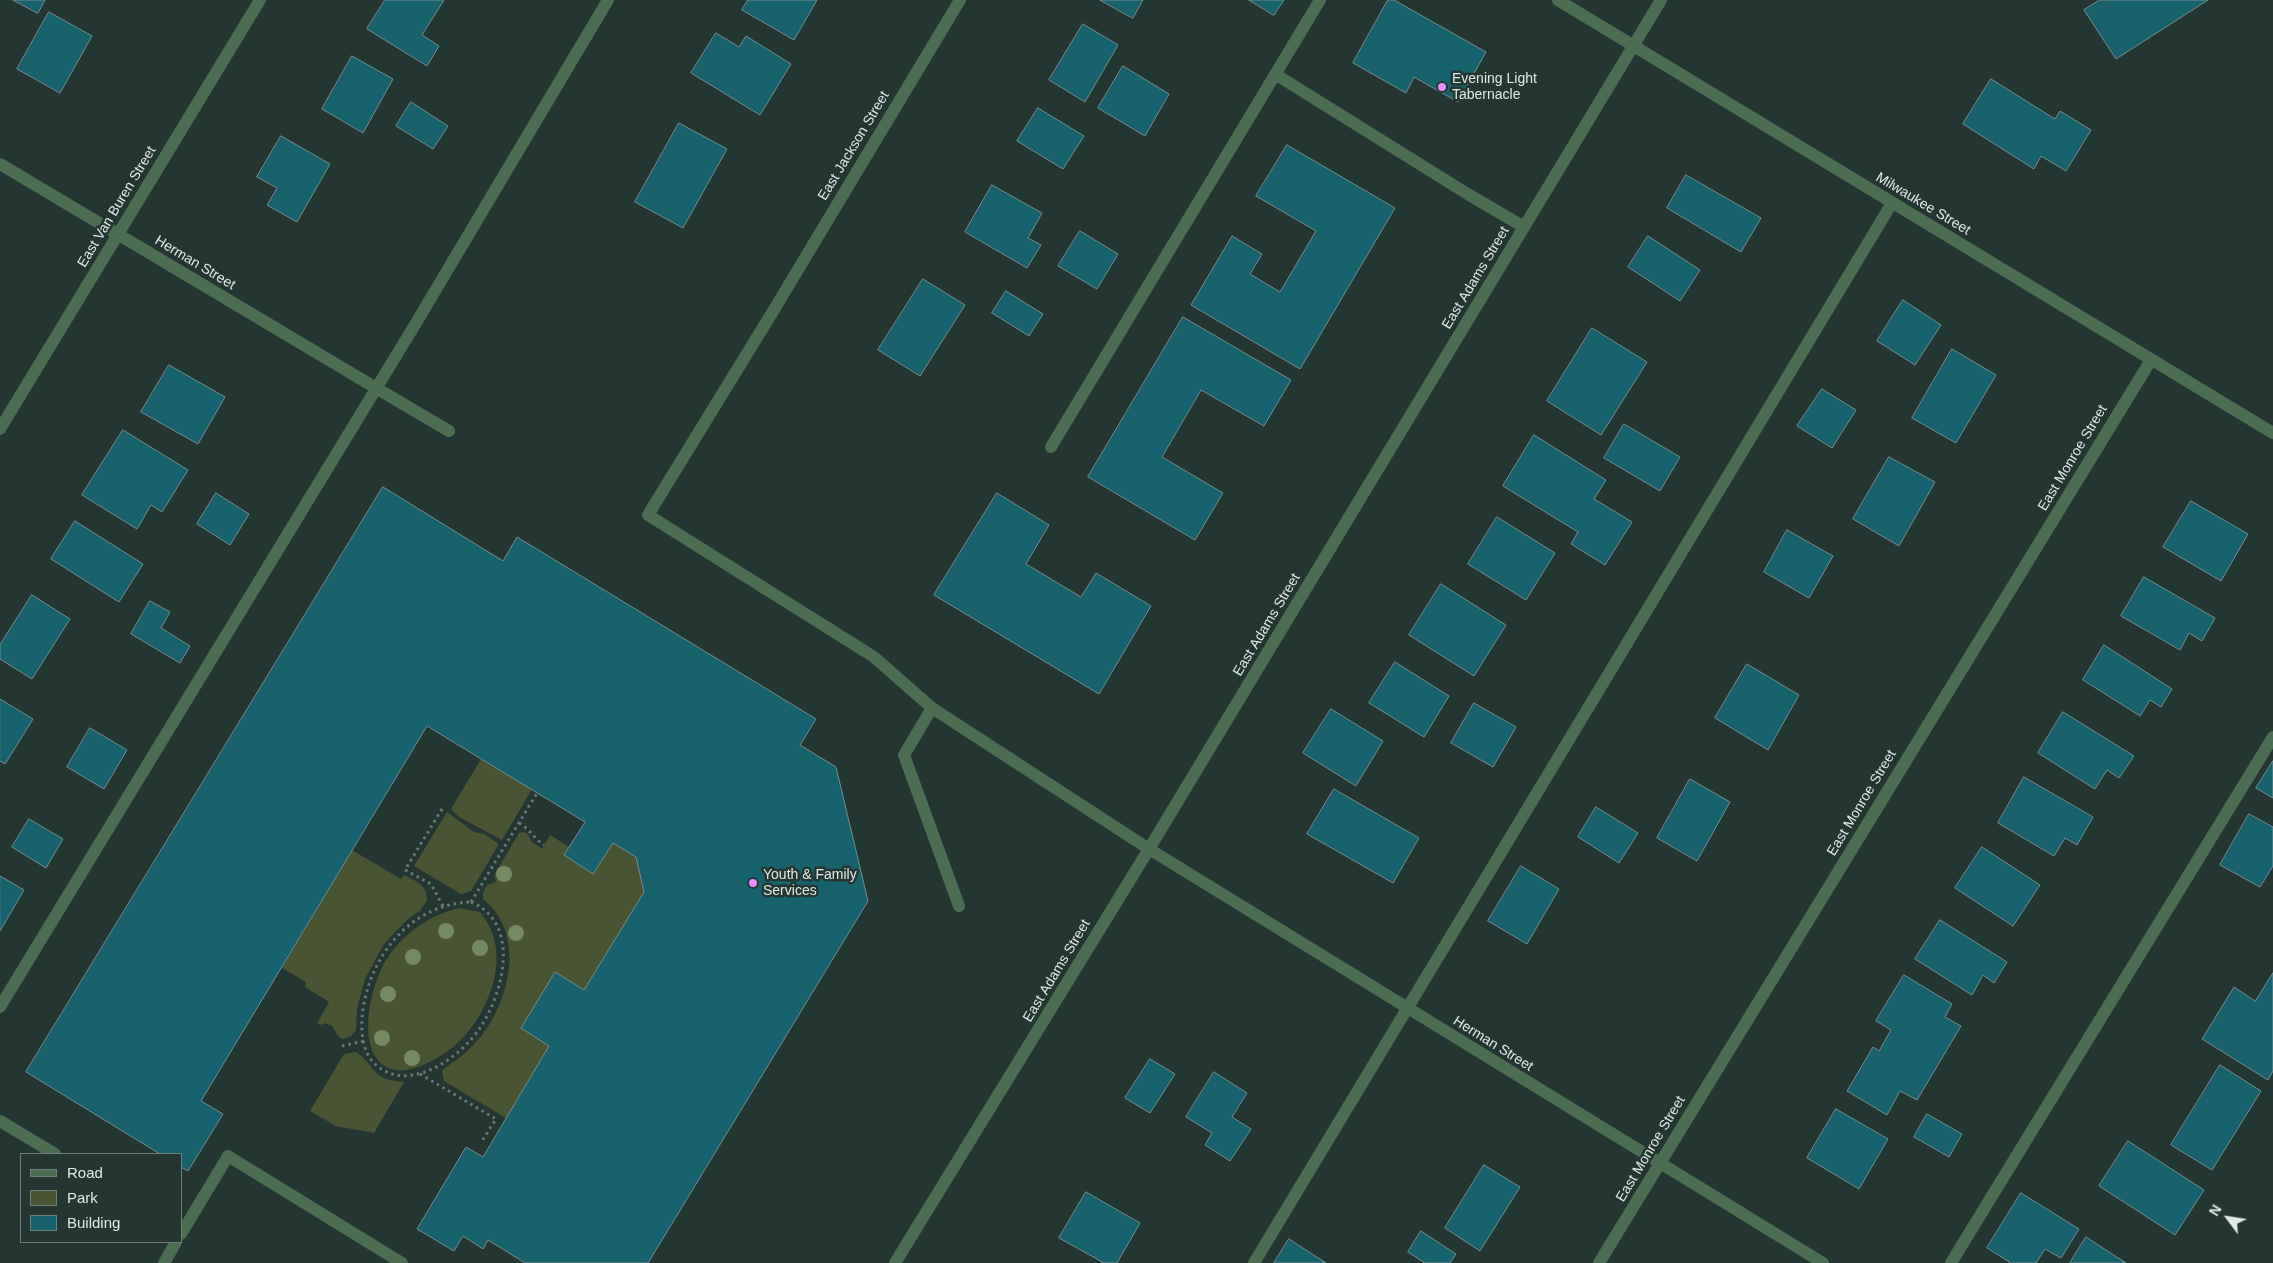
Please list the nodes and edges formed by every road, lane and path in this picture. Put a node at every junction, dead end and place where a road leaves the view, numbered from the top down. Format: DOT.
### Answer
graph roads {
  1 [pos="260,0"];
  2 [pos="608,0"];
  3 [pos="960,0"];
  4 [pos="1320,0"];
  5 [pos="1558,0"];
  6 [pos="1660,0"];
  7 [pos="1633,45"];
  8 [pos="1275,74"];
  9 [pos="0,164"];
  10 [pos="1892,203"];
  11 [pos="1524,227"];
  12 [pos="118,235"];
  13 [pos="2150,360"];
  14 [pos="376,388"];
  15 [pos="0,429"];
  16 [pos="449,431"];
  17 [pos="2273,433"];
  18 [pos="1051,447"];
  19 [pos="932,708"];
  20 [pos="2273,737"];
  21 [pos="537,793"];
  22 [pos="442,809"];
  23 [pos="519,823"];
  24 [pos="544,845"];
  25 [pos="1149,849"];
  26 [pos="471,902"];
  27 [pos="443,906"];
  28 [pos="959,906"];
  29 [pos="0,1007"];
  30 [pos="1408,1009"];
  31 [pos="364,1041"];
  32 [pos="342,1046"];
  33 [pos="420,1073"];
  34 [pos="0,1121"];
  35 [pos="482,1141"];
  36 [pos="53,1153"];
  37 [pos="1659,1164"];
  38 [pos="182,1231"];
  39 [pos="177,1243"];
  40 [pos="170,1261"];
  41 [pos="402,1263"];
  42 [pos="895,1263"];
  43 [pos="1254,1263"];
  44 [pos="1599,1263"];
  45 [pos="1823,1263"];
  46 [pos="1951,1263"];
  1 -- 12 [label="street, East Van Buren Street"];
  2 -- 14 [label="street"];
  3 -- 19 [label="street, East Jackson Street"];
  4 -- 8 [label="street"];
  5 -- 7 [label="street, Milwaukee Street"];
  6 -- 7 [label="street, East Adams Street"];
  7 -- 10 [label="street, Milwaukee Street"];
  7 -- 11 [label="street, East Adams Street"];
  8 -- 11 [label="street"];
  8 -- 18 [label="street"];
  9 -- 12 [label="street, Herman Street"];
  10 -- 13 [label="street, Milwaukee Street"];
  10 -- 30 [label="street"];
  11 -- 25 [label="street, East Adams Street"];
  12 -- 14 [label="street, Herman Street"];
  12 -- 15 [label="street, East Van Buren Street"];
  13 -- 17 [label="street, Milwaukee Street"];
  13 -- 37 [label="street, East Monroe Street"];
  14 -- 16 [label="street, Herman Street"];
  14 -- 29 [label="street"];
  19 -- 25 [label="street, Herman Street"];
  19 -- 28 [label="street"];
  20 -- 46 [label="street"];
  21 -- 23 [label="path"];
  22 -- 27 [label="path"];
  23 -- 24 [label="path"];
  23 -- 26 [label="path"];
  25 -- 30 [label="street, Herman Street"];
  25 -- 42 [label="street, East Adams Street"];
  26 -- 27 [label="path"];
  26 -- 33 [label="path"];
  27 -- 31 [label="path"];
  30 -- 37 [label="street, Herman Street"];
  30 -- 43 [label="street"];
  31 -- 32 [label="path"];
  31 -- 33 [label="path"];
  33 -- 35 [label="path"];
  34 -- 36 [label="street"];
  37 -- 44 [label="street, East Monroe Street"];
  37 -- 45 [label="street, Herman Street"];
  38 -- 41 [label="street"];
  39 -- 40 [label="street"];
}
